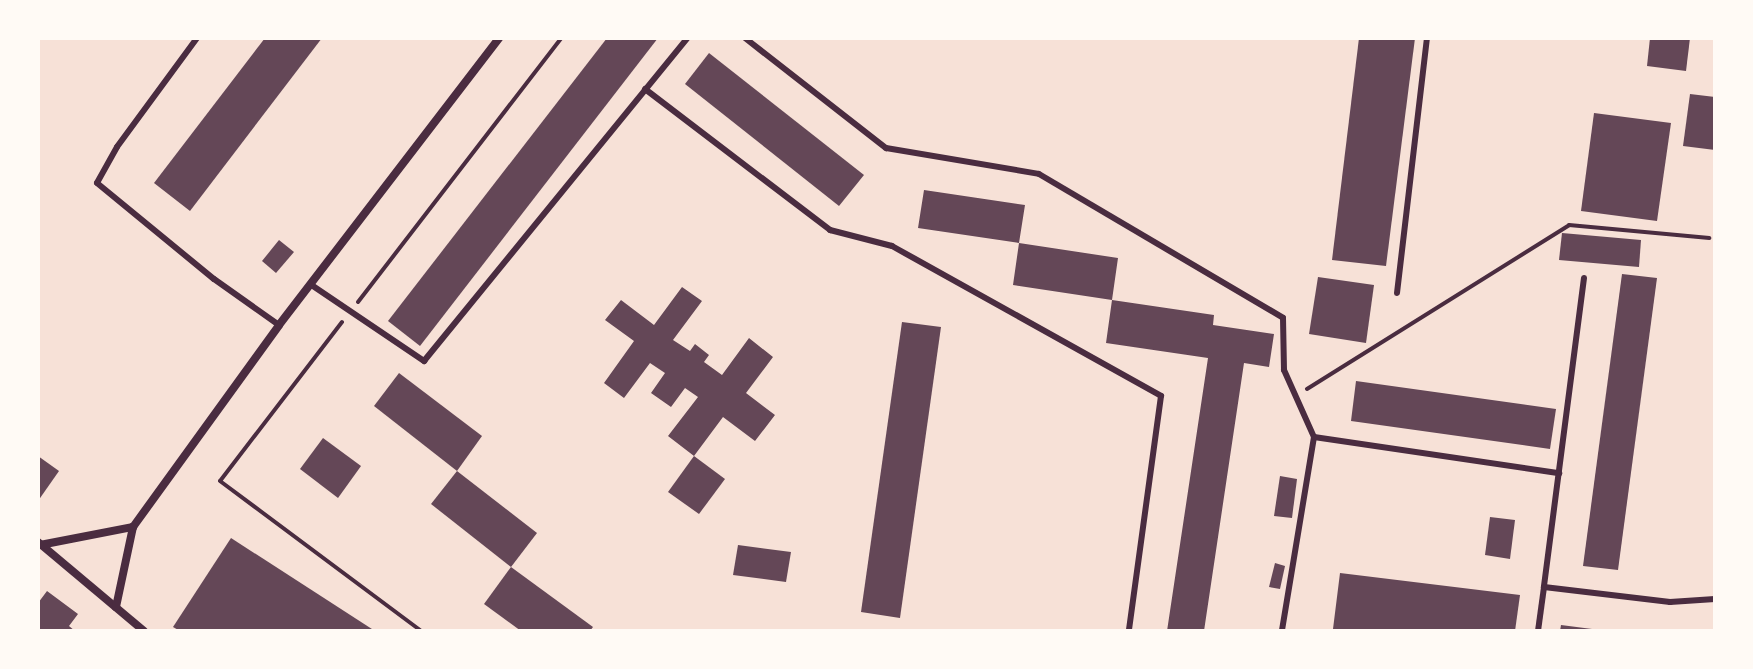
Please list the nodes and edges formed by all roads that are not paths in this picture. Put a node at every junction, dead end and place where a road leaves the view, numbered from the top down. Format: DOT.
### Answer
graph roads {
  1 [pos="197,38"];
  2 [pos="499,38"];
  3 [pos="687,38"];
  4 [pos="745,38"];
  5 [pos="1427,38"];
  6 [pos="645,89"];
  7 [pos="1584,278"];
  8 [pos="310,284"];
  9 [pos="1397,293"];
  10 [pos="279,325"];
  11 [pos="1314,437"];
  12 [pos="1559,473"];
  13 [pos="133,527"];
  14 [pos="39,545"];
  15 [pos="1544,587"];
  16 [pos="1715,599"];
  17 [pos="116,607"];
  18 [pos="144,631"];
  19 [pos="1129,631"];
  20 [pos="1282,631"];
  21 [pos="1538,631"];
  1 -- 10 [label="lane"];
  2 -- 8 [label="street"];
  3 -- 6 [label="lane"];
  4 -- 11 [label="lane"];
  5 -- 9 [label="lane"];
  6 -- 8 [label="lane"];
  6 -- 19 [label="lane"];
  7 -- 12 [label="lane"];
  8 -- 10 [label="street"];
  10 -- 13 [label="street"];
  11 -- 12 [label="lane"];
  11 -- 20 [label="lane"];
  12 -- 15 [label="lane"];
  13 -- 14 [label="street"];
  13 -- 17 [label="street"];
  14 -- 17 [label="street"];
  15 -- 16 [label="lane"];
  15 -- 21 [label="lane"];
  17 -- 18 [label="street"];
}
